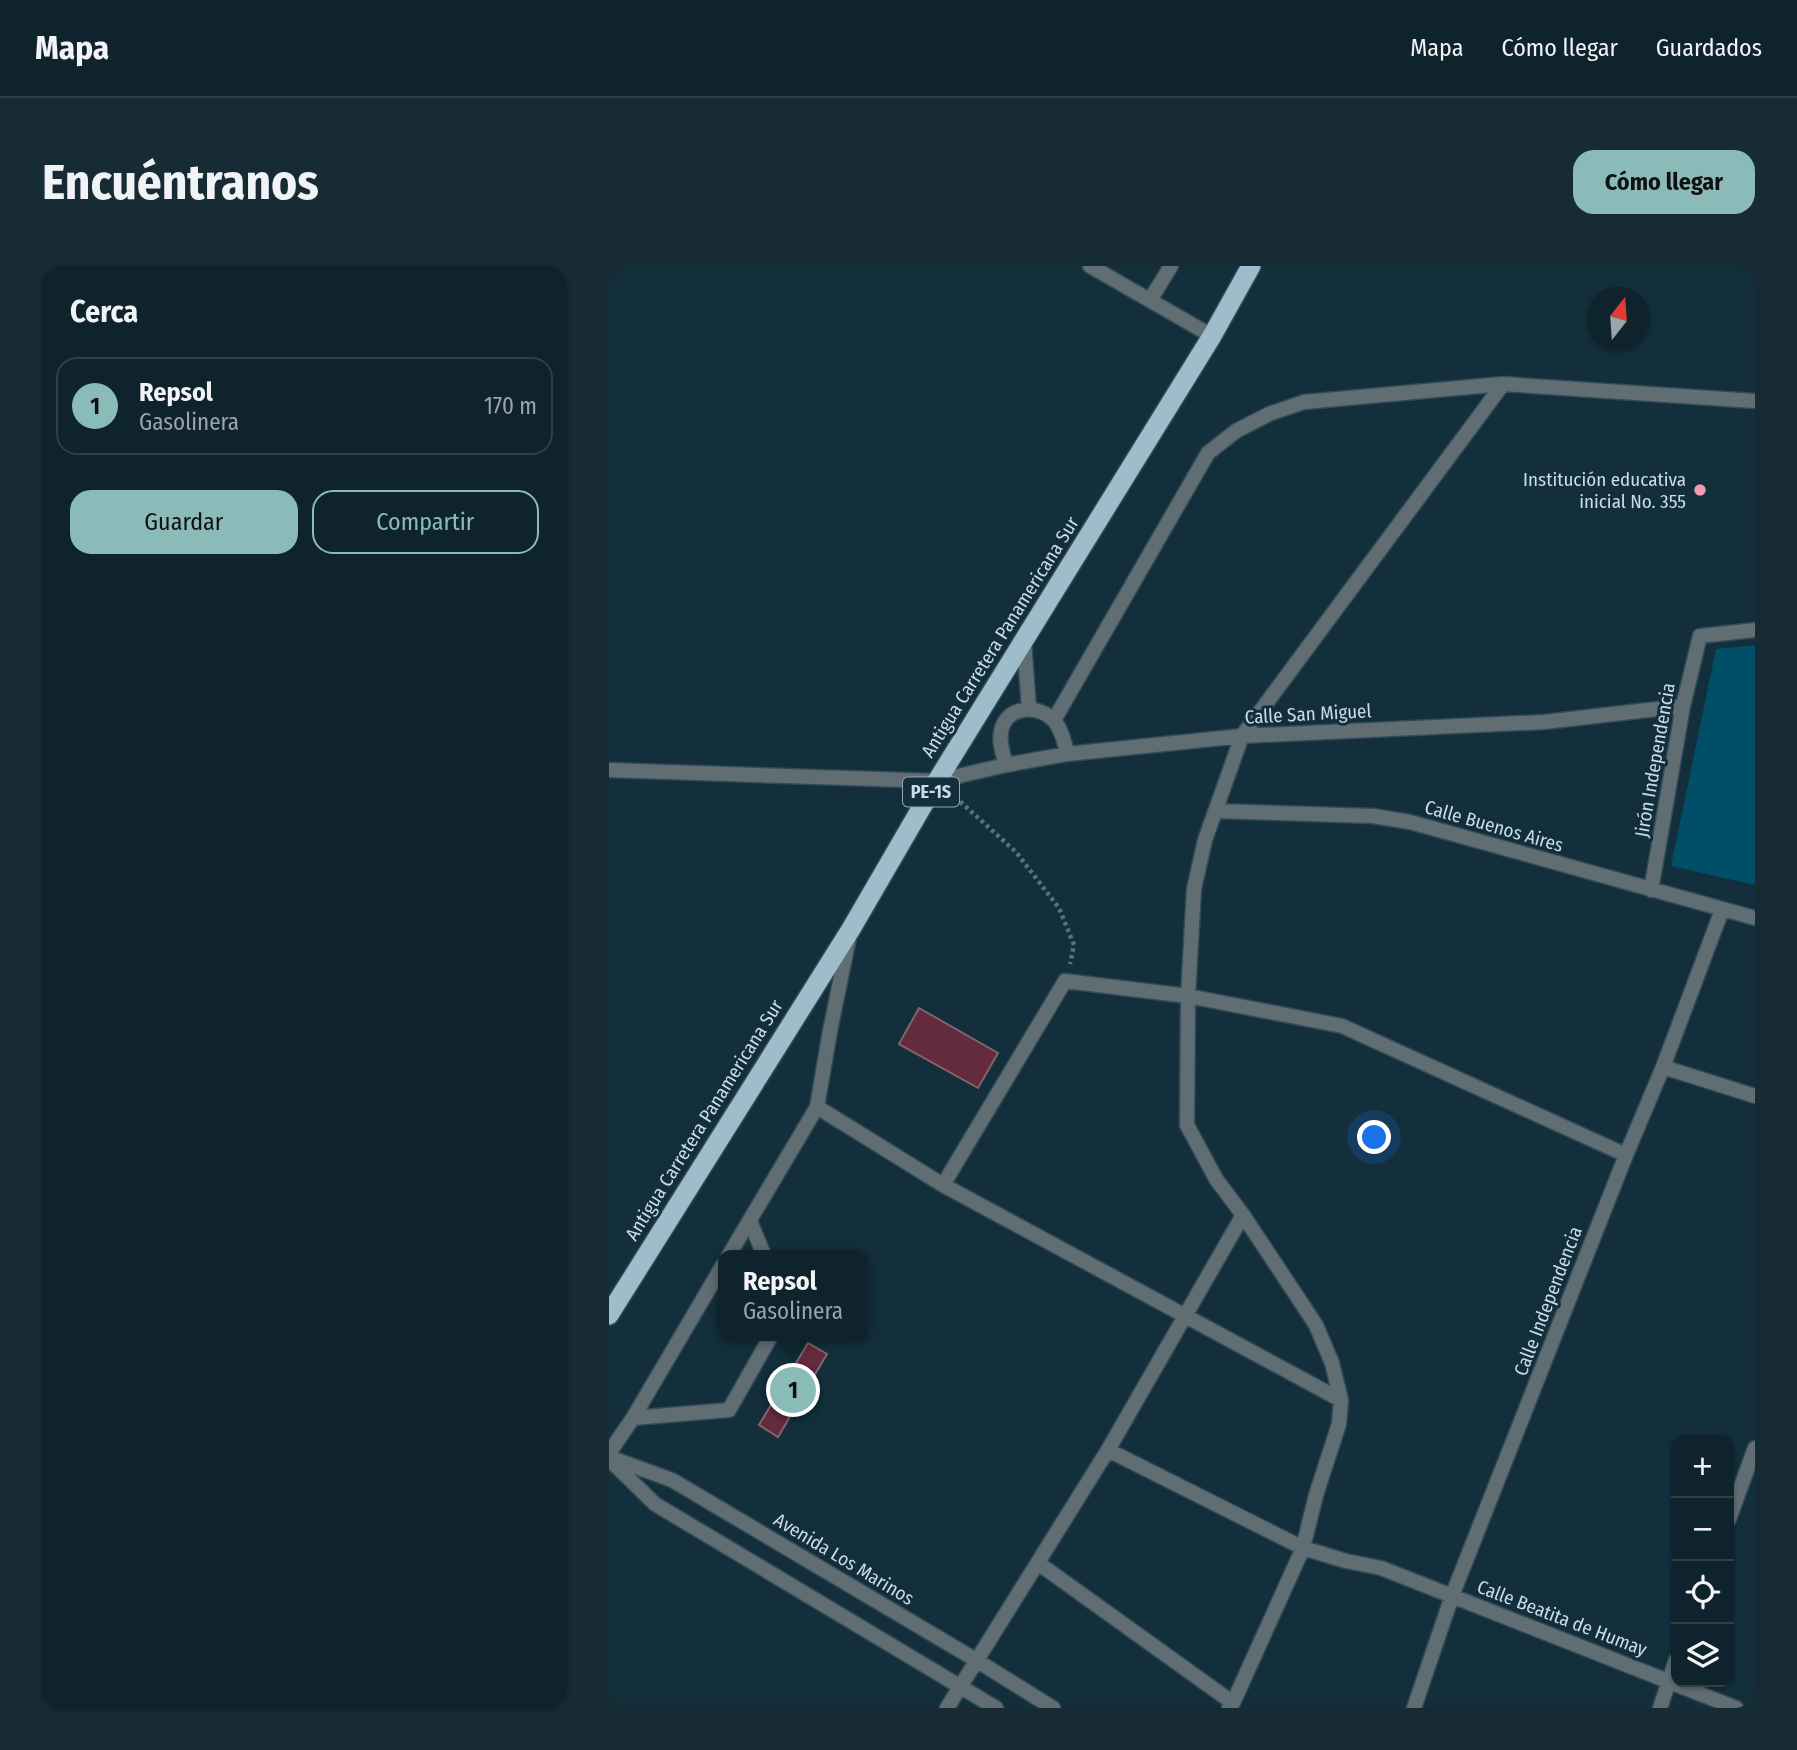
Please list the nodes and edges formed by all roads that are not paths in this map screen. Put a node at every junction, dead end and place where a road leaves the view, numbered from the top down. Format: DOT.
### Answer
graph roads {
  1 [pos="1090,266"];
  2 [pos="1171,266"];
  3 [pos="1251,266"];
  4 [pos="1150,300"];
  5 [pos="1212,336"];
  6 [pos="1503,384"];
  7 [pos="1755,401"];
  8 [pos="1755,630"];
  9 [pos="1024,641"];
  10 [pos="1683,705"];
  11 [pos="1029,709"];
  12 [pos="1054,720"];
  13 [pos="1242,736"];
  14 [pos="1067,754"];
  15 [pos="1006,765"];
  16 [pos="609,770"];
  17 [pos="937,781"];
  18 [pos="1215,811"];
  19 [pos="1651,890"];
  20 [pos="1722,910"];
  21 [pos="1755,918"];
  22 [pos="851,929"];
  23 [pos="1188,996"];
  24 [pos="1663,1067"];
  25 [pos="1755,1096"];
  26 [pos="817,1107"];
  27 [pos="1626,1155"];
  28 [pos="943,1185"];
  29 [pos="1243,1215"];
  30 [pos="750,1221"];
  31 [pos="732,1250"];
  32 [pos="762,1250"];
  33 [pos="718,1274"];
  34 [pos="609,1315"];
  35 [pos="1186,1316"];
  36 [pos="768,1341"];
  37 [pos="1341,1400"];
  38 [pos="633,1418"];
  39 [pos="1755,1448"];
  40 [pos="1108,1450"];
  41 [pos="609,1456"];
  42 [pos="1734,1505"];
  43 [pos="1303,1548"];
  44 [pos="1038,1563"];
  45 [pos="1452,1596"];
  46 [pos="976,1660"];
  47 [pos="1671,1674"];
  48 [pos="1669,1680"];
  49 [pos="961,1686"];
  50 [pos="1231,1706"];
  51 [pos="947,1708"];
  52 [pos="996,1708"];
  53 [pos="1053,1708"];
  54 [pos="1413,1708"];
  55 [pos="1660,1708"];
  56 [pos="1736,1708"];
  1 -- 4 [label="street"];
  2 -- 4 [label="street"];
  3 -- 5 [label="highway, Antigua Carretera Panamericana Sur / PE-1S"];
  4 -- 5 [label="street"];
  5 -- 9 [label="highway, Antigua Carretera Panamericana Sur / PE-1S"];
  6 -- 7 [label="street"];
  6 -- 12 [label="street"];
  6 -- 13 [label="street"];
  8 -- 10 [label="street, Jirón Independencia"];
  9 -- 11 [label="street"];
  9 -- 17 [label="highway, Antigua Carretera Panamericana Sur / PE-1S"];
  10 -- 13 [label="street, Calle San Miguel"];
  10 -- 19 [label="street, Jirón Independencia"];
  11 -- 12 [label="street"];
  11 -- 15 [label="street"];
  12 -- 14 [label="street"];
  13 -- 14 [label="street, Calle San Miguel"];
  13 -- 18 [label="street"];
  14 -- 15 [label="street, Calle San Miguel"];
  15 -- 17 [label="street, Calle San Miguel"];
  16 -- 17 [label="street, Calle San Miguel"];
  17 -- 22 [label="highway, Antigua Carretera Panamericana Sur / PE-1S"];
  18 -- 19 [label="street, Calle Buenos Aires"];
  18 -- 23 [label="street"];
  19 -- 20 [label="street, Calle Buenos Aires"];
  20 -- 21 [label="street, Calle Buenos Aires"];
  20 -- 24 [label="street, Calle Independencia"];
  22 -- 26 [label="street"];
  22 -- 34 [label="highway, Antigua Carretera Panamericana Sur / PE-1S"];
  23 -- 27 [label="street"];
  23 -- 28 [label="street"];
  23 -- 29 [label="street"];
  24 -- 25 [label="street"];
  24 -- 27 [label="street, Calle Independencia"];
  26 -- 28 [label="street"];
  26 -- 30 [label="street"];
  27 -- 45 [label="street, Calle Independencia"];
  28 -- 35 [label="street"];
  29 -- 35 [label="street"];
  29 -- 37 [label="street"];
  30 -- 31 [label="street"];
  30 -- 32 [label="street"];
  33 -- 38 [label="street"];
  35 -- 37 [label="street"];
  35 -- 40 [label="street"];
  36 -- 38 [label="street"];
  37 -- 43 [label="street"];
  38 -- 41 [label="street"];
  39 -- 42 [label="street"];
  40 -- 43 [label="street, Calle Beatita de Humay"];
  40 -- 44 [label="street"];
  41 -- 46 [label="street, Avenida Los Marinos"];
  41 -- 49 [label="street"];
  43 -- 45 [label="street, Calle Beatita de Humay"];
  43 -- 50 [label="street"];
  44 -- 46 [label="street"];
  44 -- 50 [label="street"];
  45 -- 48 [label="street, Calle Beatita de Humay"];
  45 -- 54 [label="street, Calle Independencia"];
  46 -- 49 [label="street"];
  46 -- 53 [label="street, Avenida Los Marinos"];
  47 -- 48 [label="street"];
  48 -- 55 [label="street"];
  48 -- 56 [label="street, Calle Beatita de Humay"];
  49 -- 51 [label="street"];
  49 -- 52 [label="street"];
}
